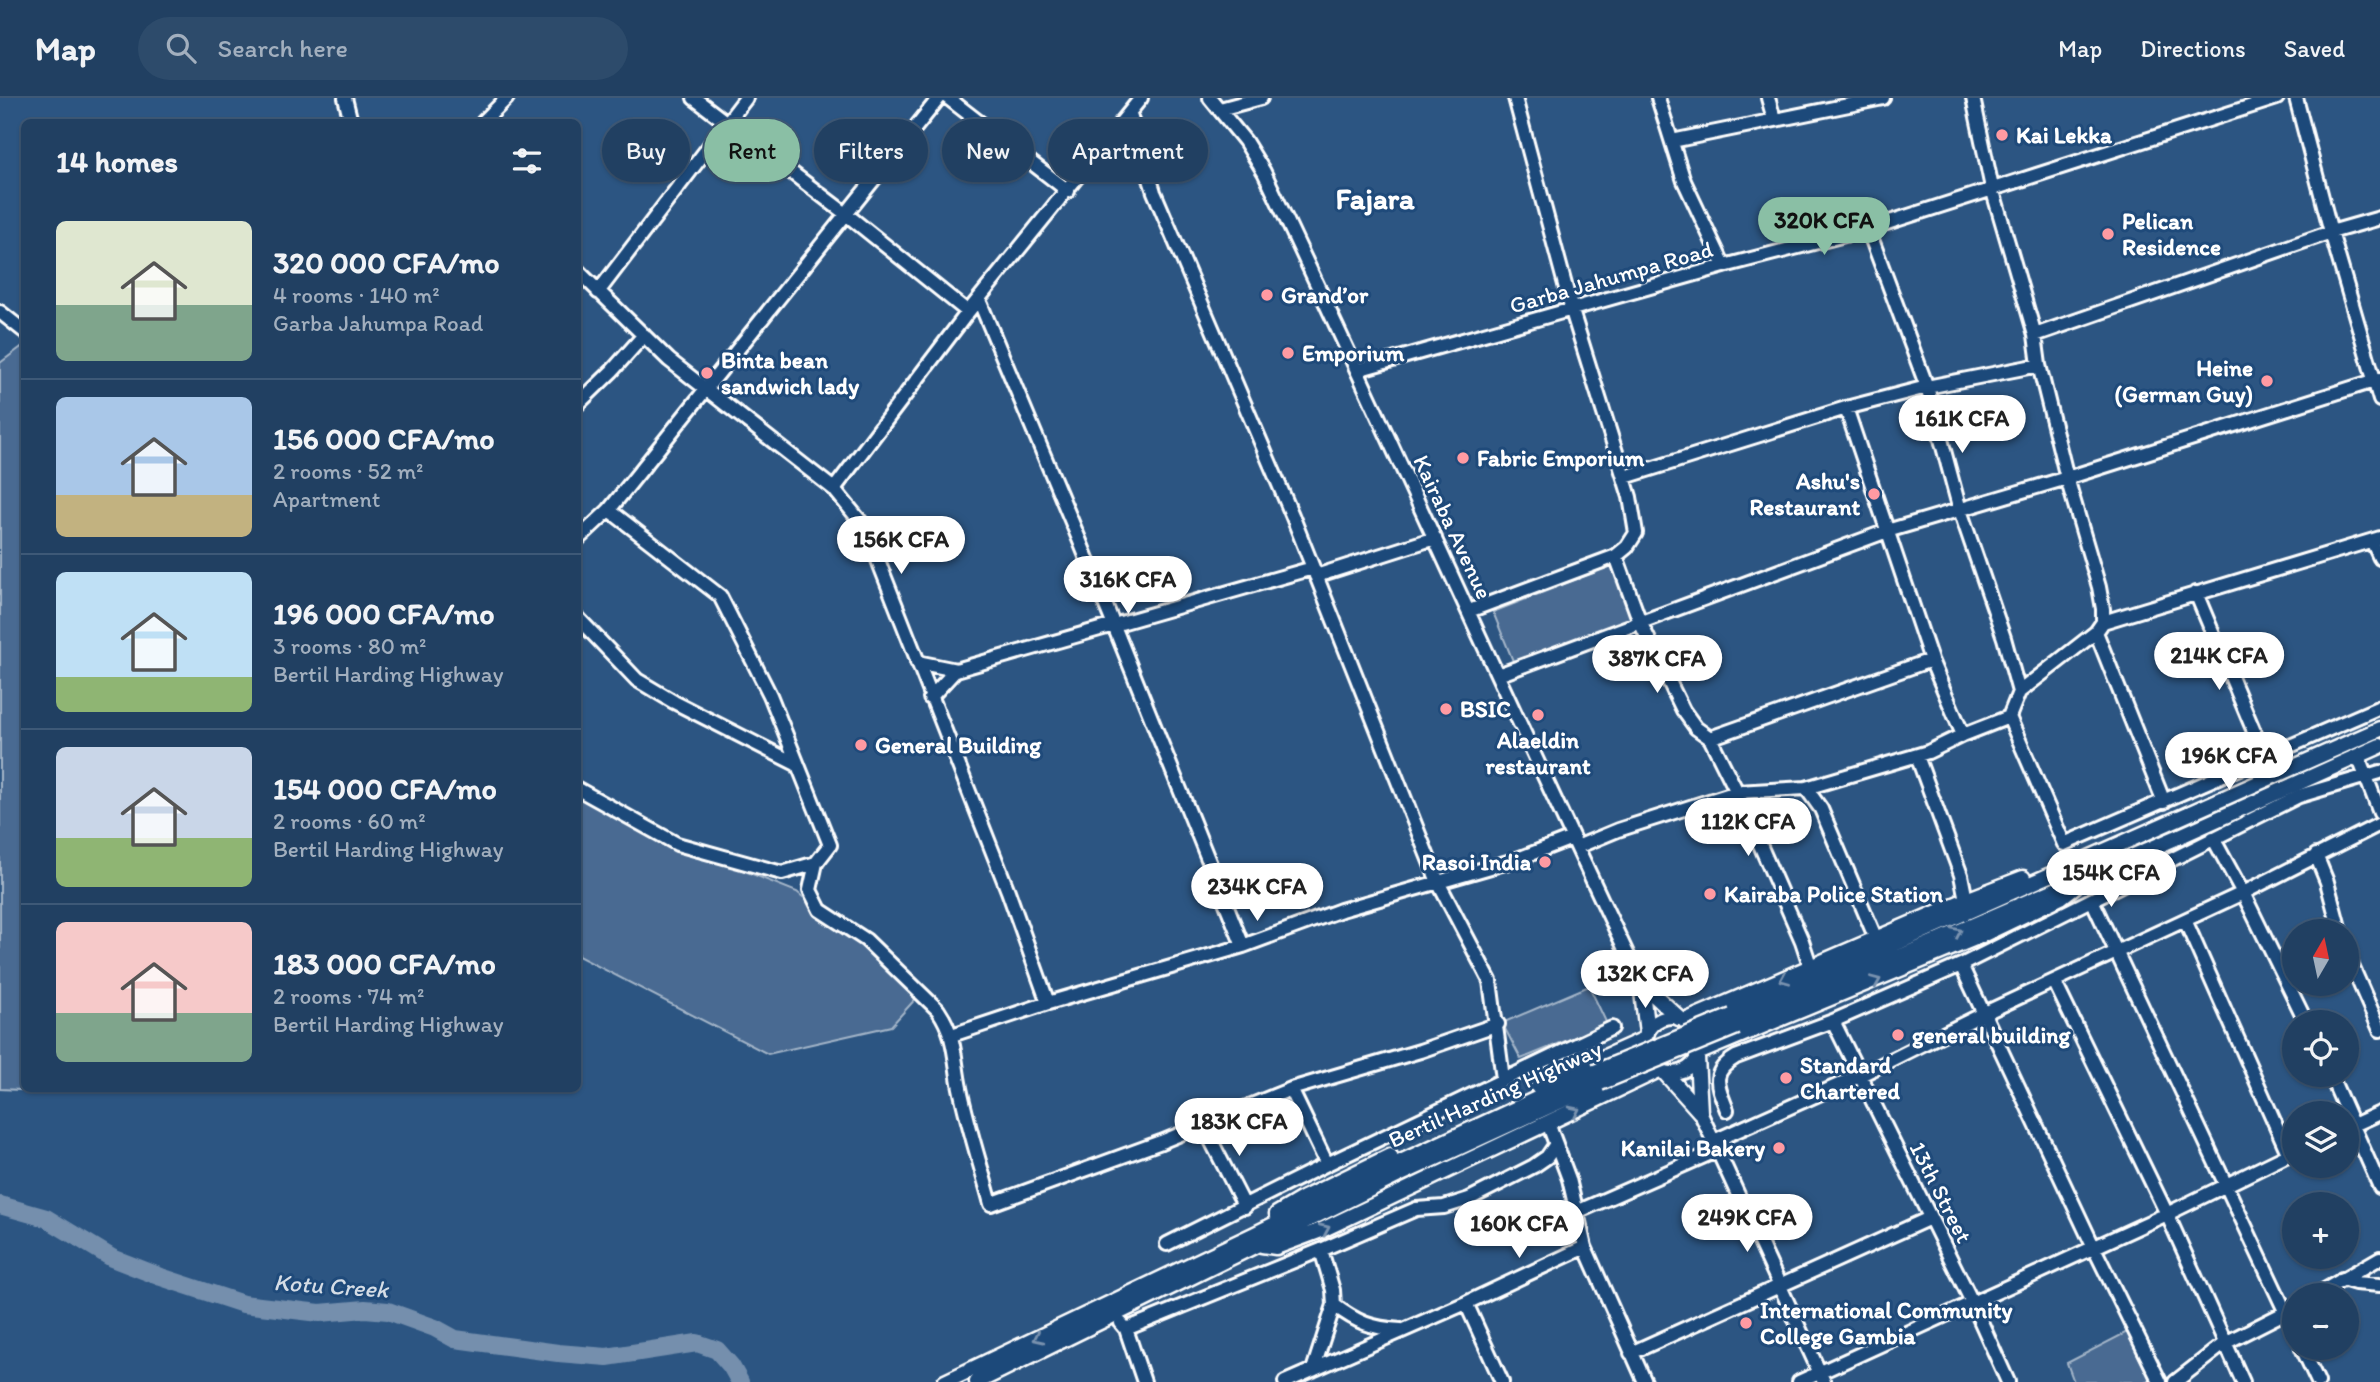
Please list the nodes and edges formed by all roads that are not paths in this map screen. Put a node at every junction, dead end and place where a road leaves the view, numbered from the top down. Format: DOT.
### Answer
graph roads {
  1 [pos="345,98"];
  2 [pos="507,98"];
  3 [pos="694,98"];
  4 [pos="746,98"];
  5 [pos="939,98"];
  6 [pos="948,98"];
  7 [pos="1142,98"];
  8 [pos="1209,98"];
  9 [pos="1261,98"];
  10 [pos="1515,98"];
  11 [pos="1658,98"];
  12 [pos="1768,98"];
  13 [pos="1883,98"];
  14 [pos="1973,98"];
  15 [pos="2277,98"];
  16 [pos="2296,98"];
  17 [pos="1220,109"];
  18 [pos="1130,114"];
  19 [pos="1774,118"];
  20 [pos="350,119"];
  21 [pos="486,119"];
  22 [pos="720,119"];
  23 [pos="730,119"];
  24 [pos="1672,141"];
  25 [pos="704,153"];
  26 [pos="800,180"];
  27 [pos="1992,188"];
  28 [pos="1068,191"];
  29 [pos="846,214"];
  30 [pos="2380,218"];
  31 [pos="1868,229"];
  32 [pos="2331,232"];
  33 [pos="1724,266"];
  34 [pos="581,274"];
  35 [pos="598,292"];
  36 [pos="979,300"];
  37 [pos="1572,311"];
  38 [pos="0,312"];
  39 [pos="968,312"];
  40 [pos="21,329"];
  41 [pos="643,335"];
  42 [pos="2035,335"];
  43 [pos="2039,365"];
  44 [pos="1357,370"];
  45 [pos="2378,380"];
  46 [pos="1927,387"];
  47 [pos="707,388"];
  48 [pos="2380,400"];
  49 [pos="581,401"];
  50 [pos="1846,408"];
  51 [pos="1625,477"];
  52 [pos="2067,478"];
  53 [pos="834,488"];
  54 [pos="609,510"];
  55 [pos="1960,510"];
  56 [pos="1887,531"];
  57 [pos="581,536"];
  58 [pos="1435,538"];
  59 [pos="2376,540"];
  60 [pos="1616,556"];
  61 [pos="2380,558"];
  62 [pos="1315,572"];
  63 [pos="2196,593"];
  64 [pos="1469,611"];
  65 [pos="581,621"];
  66 [pos="1640,622"];
  67 [pos="1113,624"];
  68 [pos="2099,627"];
  69 [pos="1931,660"];
  70 [pos="917,662"];
  71 [pos="956,670"];
  72 [pos="1498,675"];
  73 [pos="2020,692"];
  74 [pos="930,698"];
  75 [pos="2380,707"];
  76 [pos="2008,717"];
  77 [pos="2380,729"];
  78 [pos="1963,735"];
  79 [pos="1710,738"];
  80 [pos="2380,746"];
  81 [pos="1917,756"];
  82 [pos="2358,756"];
  83 [pos="2264,758"];
  84 [pos="798,765"];
  85 [pos="2380,772"];
  86 [pos="2366,776"];
  87 [pos="2273,777"];
  88 [pos="1806,788"];
  89 [pos="581,791"];
  90 [pos="1737,792"];
  91 [pos="2164,802"];
  92 [pos="2380,813"];
  93 [pos="2380,824"];
  94 [pos="2213,838"];
  95 [pos="1574,843"];
  96 [pos="2316,855"];
  97 [pos="816,863"];
  98 [pos="2077,872"];
  99 [pos="1438,882"];
  100 [pos="2243,893"];
  101 [pos="1966,900"];
  102 [pos="2092,900"];
  103 [pos="2337,919"];
  104 [pos="2185,920"];
  105 [pos="1876,939"];
  106 [pos="1243,946"];
  107 [pos="2117,951"];
  108 [pos="1961,965"];
  109 [pos="1811,968"];
  110 [pos="2054,981"];
  111 [pos="1641,983"];
  112 [pos="2359,983"];
  113 [pos="1048,1003"];
  114 [pos="2300,1010"];
  115 [pos="1985,1013"];
  116 [pos="1682,1019"];
  117 [pos="1833,1021"];
  118 [pos="1498,1024"];
  119 [pos="1612,1028"];
  120 [pos="2380,1030"];
  121 [pos="952,1035"];
  122 [pos="1646,1036"];
  123 [pos="1698,1055"];
  124 [pos="1662,1071"];
  125 [pos="1859,1076"];
  126 [pos="1503,1079"];
  127 [pos="1291,1089"];
  128 [pos="1727,1110"];
  129 [pos="1700,1112"];
  130 [pos="2380,1113"];
  131 [pos="1548,1123"];
  132 [pos="2359,1123"];
  133 [pos="1203,1125"];
  134 [pos="2282,1132"];
  135 [pos="1556,1144"];
  136 [pos="2359,1145"];
  137 [pos="1716,1146"];
  138 [pos="2282,1159"];
  139 [pos="1327,1164"];
  140 [pos="2227,1184"];
  141 [pos="2380,1187"];
  142 [pos="1245,1207"];
  143 [pos="1578,1211"];
  144 [pos="2167,1214"];
  145 [pos="1930,1217"];
  146 [pos="1258,1240"];
  147 [pos="1167,1244"];
  148 [pos="2093,1246"];
  149 [pos="1586,1247"];
  150 [pos="1321,1250"];
  151 [pos="2380,1258"];
  152 [pos="2342,1279"];
  153 [pos="2336,1283"];
  154 [pos="1780,1284"];
  155 [pos="2380,1285"];
  156 [pos="2282,1295"];
  157 [pos="1972,1302"];
  158 [pos="1466,1303"];
  159 [pos="1334,1305"];
  160 [pos="1115,1314"];
  161 [pos="2282,1315"];
  162 [pos="1126,1329"];
  163 [pos="1405,1330"];
  164 [pos="2225,1343"];
  165 [pos="1631,1353"];
  166 [pos="2308,1360"];
  167 [pos="1312,1370"];
  168 [pos="1822,1377"];
  169 [pos="1145,1381"];
  170 [pos="945,1382"];
  171 [pos="977,1382"];
  172 [pos="1285,1382"];
  173 [pos="1502,1382"];
  174 [pos="1645,1382"];
  175 [pos="1799,1382"];
  176 [pos="2008,1382"];
  177 [pos="2160,1382"];
  178 [pos="2175,1382"];
  179 [pos="2243,1382"];
  180 [pos="2318,1382"];
  1 -- 20 [label="street"];
  2 -- 21 [label="street"];
  3 -- 22 [label="street"];
  4 -- 23 [label="street"];
  5 -- 29 [label="street"];
  6 -- 28 [label="street"];
  7 -- 18 [label="street"];
  8 -- 17 [label="street, Kairaba Avenue"];
  9 -- 17 [label="street"];
  10 -- 37 [label="street"];
  11 -- 24 [label="street"];
  12 -- 19 [label="street"];
  13 -- 19 [label="street"];
  14 -- 27 [label="street"];
  15 -- 27 [label="street, Garba Jahumpa Road"];
  16 -- 32 [label="street"];
  17 -- 44 [label="street, Kairaba Avenue"];
  18 -- 28 [label="street"];
  18 -- 62 [label="street"];
  19 -- 24 [label="street"];
  24 -- 33 [label="street"];
  25 -- 35 [label="street"];
  26 -- 29 [label="street"];
  27 -- 31 [label="street, Garba Jahumpa Road"];
  27 -- 42 [label="street"];
  28 -- 36 [label="street"];
  29 -- 39 [label="street"];
  29 -- 47 [label="street"];
  30 -- 32 [label="street"];
  31 -- 33 [label="street, Garba Jahumpa Road"];
  31 -- 46 [label="street"];
  32 -- 42 [label="street"];
  32 -- 45 [label="street"];
  33 -- 37 [label="street, Garba Jahumpa Road"];
  34 -- 35 [label="street"];
  35 -- 41 [label="street"];
  36 -- 39 [label="street"];
  36 -- 67 [label="street"];
  37 -- 44 [label="street, Garba Jahumpa Road"];
  37 -- 51 [label="street"];
  38 -- 40 [label="street"];
  39 -- 53 [label="street"];
  41 -- 47 [label="street"];
  41 -- 49 [label="street"];
  42 -- 43 [label="street"];
  43 -- 46 [label="street"];
  43 -- 52 [label="street"];
  44 -- 58 [label="street, Kairaba Avenue"];
  45 -- 48 [label="street"];
  45 -- 52 [label="street"];
  46 -- 50 [label="street"];
  46 -- 55 [label="street"];
  47 -- 53 [label="street"];
  47 -- 54 [label="street"];
  50 -- 51 [label="street"];
  50 -- 56 [label="street"];
  51 -- 60 [label="street"];
  52 -- 55 [label="street"];
  52 -- 68 [label="street"];
  53 -- 70 [label="street"];
  54 -- 57 [label="street"];
  54 -- 84 [label="street"];
  55 -- 56 [label="street"];
  55 -- 73 [label="street"];
  56 -- 66 [label="street"];
  56 -- 69 [label="street"];
  58 -- 62 [label="street"];
  58 -- 64 [label="street, Kairaba Avenue"];
  59 -- 61 [label="street"];
  59 -- 63 [label="street"];
  60 -- 64 [label="street"];
  60 -- 66 [label="street"];
  62 -- 67 [label="street"];
  62 -- 99 [label="street"];
  63 -- 68 [label="street"];
  63 -- 83 [label="street"];
  64 -- 72 [label="street, Kairaba Avenue"];
  65 -- 84 [label="street"];
  66 -- 72 [label="street"];
  66 -- 79 [label="street"];
  67 -- 71 [label="street"];
  67 -- 106 [label="street"];
  68 -- 73 [label="street"];
  68 -- 91 [label="street"];
  69 -- 78 [label="street"];
  69 -- 79 [label="street"];
  70 -- 71 [label="street"];
  70 -- 74 [label="street"];
  71 -- 74 [label="street"];
  72 -- 95 [label="street, Kairaba Avenue"];
  73 -- 76 [label="street"];
  74 -- 113 [label="street"];
  75 -- 83 [label="street"];
  76 -- 78 [label="street"];
  76 -- 91 [label="street"];
  77 -- 87 [label="main road, Bertil Harding Highway"];
  78 -- 81 [label="street"];
  79 -- 90 [label="street"];
  80 -- 82 [label="main road, Bertil Harding Highway"];
  81 -- 88 [label="street"];
  81 -- 101 [label="street"];
  82 -- 86 [label="street"];
  82 -- 98 [label="main road, Bertil Harding Highway"];
  83 -- 87 [label="street"];
  83 -- 91 [label="street"];
  84 -- 97 [label="street"];
  85 -- 86 [label="street"];
  86 -- 92 [label="street"];
  86 -- 94 [label="street"];
  87 -- 98 [label="main road, Bertil Harding Highway"];
  88 -- 90 [label="street"];
  88 -- 105 [label="street"];
  89 -- 97 [label="street"];
  90 -- 95 [label="street"];
  90 -- 109 [label="street"];
  93 -- 96 [label="street"];
  94 -- 100 [label="street"];
  94 -- 102 [label="street"];
  95 -- 99 [label="street"];
  95 -- 111 [label="street, Kairaba Avenue"];
  96 -- 100 [label="street"];
  96 -- 103 [label="street"];
  97 -- 121 [label="street"];
  98 -- 101 [label="main road"];
  123 -- 98 [label="main road, one-way"];
  98 -- 146 [label="main road, Bertil Harding Highway, bridge"];
  99 -- 106 [label="street"];
  99 -- 118 [label="street"];
  100 -- 104 [label="street"];
  100 -- 114 [label="street"];
  101 -- 105 [label="main road"];
  102 -- 107 [label="street"];
  102 -- 108 [label="street"];
  104 -- 107 [label="street"];
  104 -- 134 [label="street"];
  105 -- 109 [label="main road"];
  106 -- 113 [label="street"];
  107 -- 110 [label="street"];
  107 -- 140 [label="street"];
  108 -- 115 [label="street"];
  108 -- 117 [label="street"];
  109 -- 116 [label="main road, one-way"];
  110 -- 115 [label="street"];
  110 -- 144 [label="street"];
  111 -- 116 [label="main road"];
  111 -- 122 [label="main road"];
  112 -- 120 [label="street"];
  113 -- 121 [label="street"];
  115 -- 125 [label="street"];
  115 -- 148 [label="street"];
  116 -- 122 [label="street"];
  116 -- 123 [label="street"];
  117 -- 125 [label="street, 13th Street"];
  117 -- 128 [label="street"];
  118 -- 126 [label="street"];
  118 -- 127 [label="street"];
  119 -- 126 [label="street"];
  121 -- 133 [label="street"];
  122 -- 124 [label="street"];
  122 -- 146 [label="main road"];
  123 -- 124 [label="street"];
  123 -- 129 [label="main road"];
  124 -- 129 [label="main road"];
  131 -- 124 [label="main road, one-way"];
  125 -- 137 [label="street"];
  125 -- 145 [label="street, 13th Street"];
  126 -- 139 [label="street"];
  127 -- 133 [label="street"];
  127 -- 139 [label="street"];
  129 -- 137 [label="street"];
  130 -- 132 [label="street"];
  131 -- 135 [label="street"];
  146 -- 131 [label="main road, one-way"];
  133 -- 142 [label="street"];
  135 -- 143 [label="street"];
  135 -- 150 [label="street"];
  136 -- 141 [label="street"];
  137 -- 143 [label="street"];
  137 -- 154 [label="street"];
  138 -- 140 [label="street"];
  139 -- 142 [label="street"];
  140 -- 144 [label="street"];
  140 -- 156 [label="street"];
  142 -- 147 [label="street"];
  143 -- 149 [label="street"];
  144 -- 148 [label="street"];
  144 -- 164 [label="street"];
  145 -- 154 [label="street"];
  145 -- 157 [label="street, 13th Street"];
  146 -- 160 [label="main road, Bertil Harding Highway"];
  146 -- 170 [label="main road, Bertil Harding Highway, one-way"];
  148 -- 157 [label="street"];
  148 -- 177 [label="street"];
  149 -- 158 [label="street"];
  149 -- 165 [label="street"];
  150 -- 159 [label="street"];
  150 -- 162 [label="street"];
  151 -- 152 [label="street"];
  152 -- 153 [label="street"];
  152 -- 155 [label="street"];
  154 -- 165 [label="street"];
  154 -- 168 [label="street"];
  157 -- 168 [label="street"];
  157 -- 176 [label="street, 13th Street"];
  158 -- 163 [label="street"];
  158 -- 173 [label="street"];
  159 -- 163 [label="street"];
  159 -- 167 [label="street"];
  160 -- 162 [label="street"];
  160 -- 171 [label="main road, Bertil Harding Highway"];
  161 -- 164 [label="street"];
  162 -- 169 [label="street"];
  163 -- 167 [label="street"];
  164 -- 178 [label="street"];
  164 -- 179 [label="street"];
  165 -- 174 [label="street"];
  166 -- 180 [label="street"];
  167 -- 172 [label="street"];
  168 -- 175 [label="street"];
}
